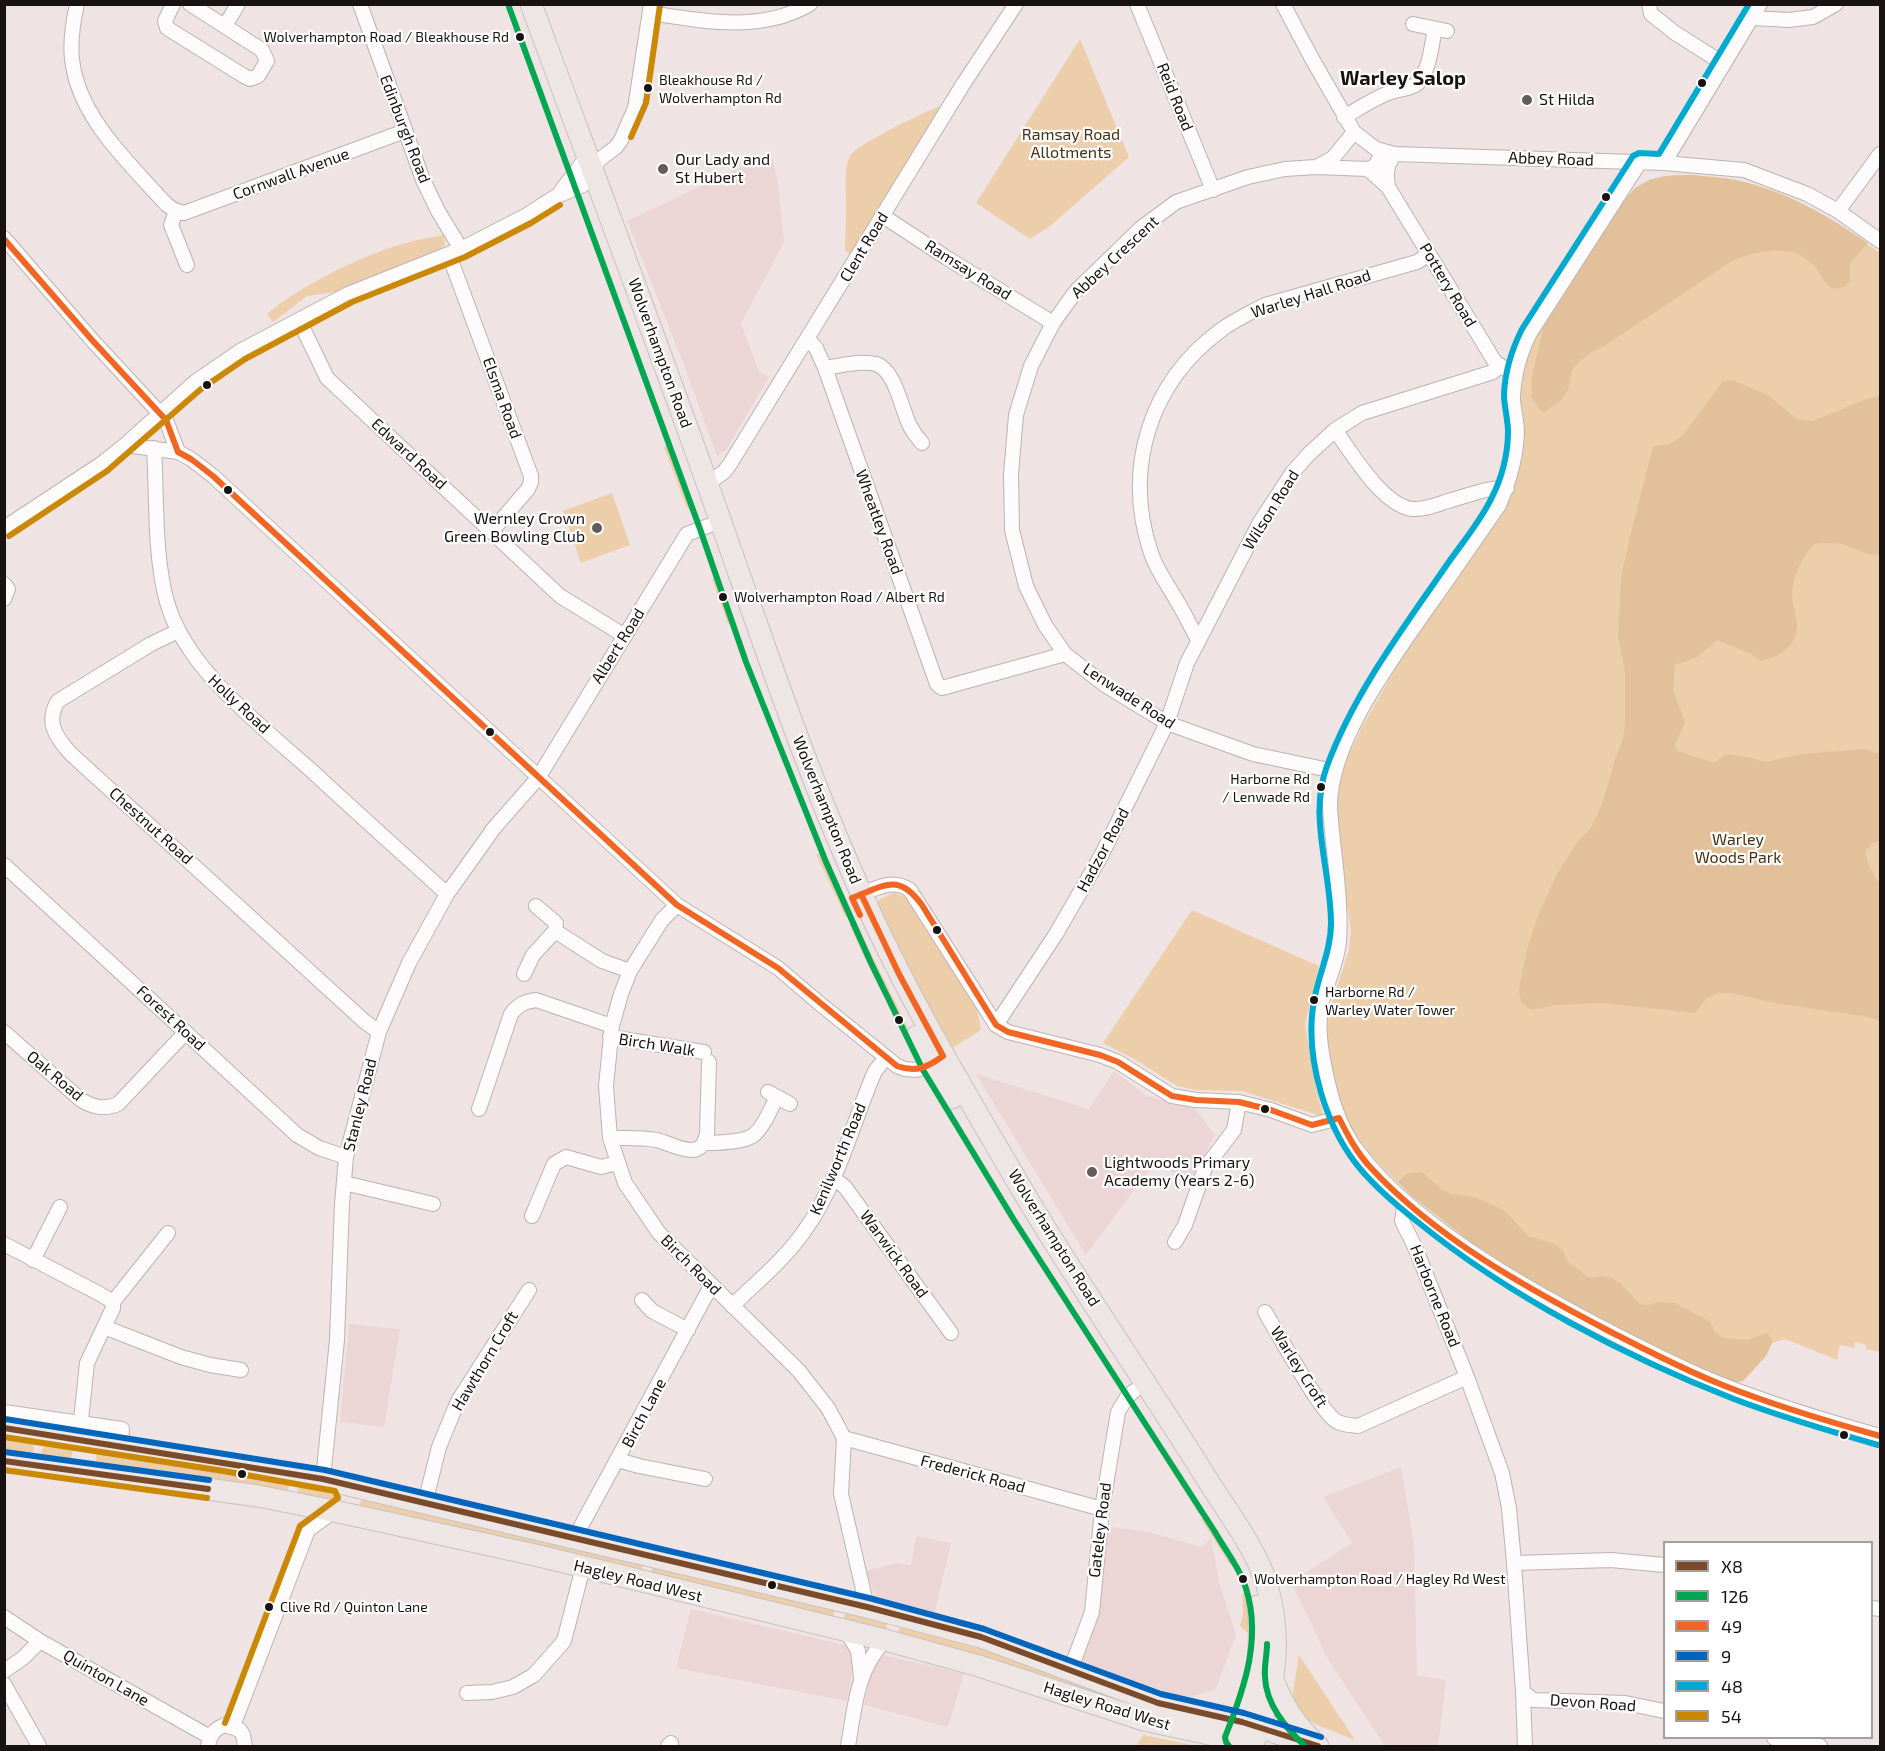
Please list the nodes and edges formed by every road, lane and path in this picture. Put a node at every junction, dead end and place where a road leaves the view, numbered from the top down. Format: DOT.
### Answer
graph roads {
  1 [pos="77,4"];
  2 [pos="173,4"];
  3 [pos="190,4"];
  4 [pos="238,4"];
  5 [pos="360,4"];
  6 [pos="517,4"];
  7 [pos="531,4"];
  8 [pos="810,4"];
  9 [pos="1016,4"];
  10 [pos="1137,4"];
  11 [pos="1283,4"];
  12 [pos="1648,4"];
  13 [pos="1760,4"];
  14 [pos="1836,4"];
  15 [pos="651,9"];
  16 [pos="1753,18"];
  17 [pos="1413,24"];
  18 [pos="225,26"];
  19 [pos="1724,64"];
  20 [pos="1344,117"];
  21 [pos="405,131"];
  22 [pos="1354,132"];
  23 [pos="1342,149"];
  24 [pos="1389,153"];
  25 [pos="1881,154"];
  26 [pos="1640,162"];
  27 [pos="1664,164"];
  28 [pos="1316,167"];
  29 [pos="1362,169"];
  30 [pos="585,170"];
  31 [pos="1388,187"];
  32 [pos="1213,190"];
  33 [pos="176,211"];
  34 [pos="1838,211"];
  35 [pos="883,216"];
  36 [pos="4,238"];
  37 [pos="1881,241"];
  38 [pos="455,252"];
  39 [pos="1429,254"];
  40 [pos="187,265"];
  41 [pos="299,320"];
  42 [pos="1053,323"];
  43 [pos="808,339"];
  44 [pos="1500,366"];
  45 [pos="825,368"];
  46 [pos="1517,373"];
  47 [pos="160,414"];
  48 [pos="1335,430"];
  49 [pos="922,443"];
  50 [pos="125,446"];
  51 [pos="154,448"];
  52 [pos="178,452"];
  53 [pos="707,484"];
  54 [pos="1507,488"];
  55 [pos="708,526"];
  56 [pos="4,528"];
  57 [pos="492,531"];
  58 [pos="4,584"];
  59 [pos="4,599"];
  60 [pos="178,631"];
  61 [pos="625,636"];
  62 [pos="1198,641"];
  63 [pos="1065,654"];
  64 [pos="1187,663"];
  65 [pos="1167,723"];
  66 [pos="1334,771"];
  67 [pos="538,778"];
  68 [pos="4,865"];
  69 [pos="447,894"];
  70 [pos="857,896"];
  71 [pos="536,906"];
  72 [pos="677,906"];
  73 [pos="555,931"];
  74 [pos="630,971"];
  75 [pos="524,974"];
  76 [pos="996,1025"];
  77 [pos="4,1032"];
  78 [pos="186,1032"];
  79 [pos="380,1032"];
  80 [pos="611,1032"];
  81 [pos="886,1058"];
  82 [pos="937,1060"];
  83 [pos="1239,1102"];
  84 [pos="790,1104"];
  85 [pos="479,1109"];
  86 [pos="1339,1118"];
  87 [pos="610,1138"];
  88 [pos="705,1143"];
  89 [pos="346,1157"];
  90 [pos="617,1163"];
  91 [pos="833,1178"];
  92 [pos="344,1183"];
  93 [pos="1405,1201"];
  94 [pos="433,1204"];
  95 [pos="60,1207"];
  96 [pos="532,1216"];
  97 [pos="168,1233"];
  98 [pos="1175,1242"];
  99 [pos="4,1244"];
  100 [pos="33,1260"];
  101 [pos="711,1286"];
  102 [pos="529,1290"];
  103 [pos="642,1300"];
  104 [pos="112,1302"];
  105 [pos="732,1306"];
  106 [pos="1265,1312"];
  107 [pos="104,1327"];
  108 [pos="688,1330"];
  109 [pos="951,1333"];
  110 [pos="241,1370"];
  111 [pos="1467,1377"];
  112 [pos="1140,1387"];
  113 [pos="4,1412"];
  114 [pos="4,1428"];
  115 [pos="82,1434"];
  116 [pos="49,1435"];
  117 [pos="1881,1436"];
  118 [pos="844,1438"];
  119 [pos="618,1460"];
  120 [pos="4,1461"];
  121 [pos="45,1466"];
  122 [pos="83,1472"];
  123 [pos="302,1475"];
  124 [pos="705,1479"];
  125 [pos="332,1481"];
  126 [pos="296,1503"];
  127 [pos="425,1503"];
  128 [pos="1102,1509"];
  129 [pos="334,1511"];
  130 [pos="308,1530"];
  131 [pos="574,1539"];
  132 [pos="651,1556"];
  133 [pos="1514,1563"];
  134 [pos="1663,1565"];
  135 [pos="583,1567"];
  136 [pos="644,1582"];
  137 [pos="859,1605"];
  138 [pos="887,1613"];
  139 [pos="4,1617"];
  140 [pos="847,1632"];
  141 [pos="885,1640"];
  142 [pos="40,1641"];
  143 [pos="4,1671"];
  144 [pos="1071,1671"];
  145 [pos="861,1677"];
  146 [pos="1273,1680"];
  147 [pos="4,1684"];
  148 [pos="1523,1692"];
  149 [pos="467,1693"];
  150 [pos="1663,1711"];
  151 [pos="233,1726"];
  152 [pos="1250,1736"];
  153 [pos="1784,1739"];
  154 [pos="209,1742"];
  155 [pos="39,1746"];
  156 [pos="245,1746"];
  157 [pos="848,1746"];
  158 [pos="1318,1746"];
  159 [pos="1525,1746"];
  160 [pos="1820,1746"];
  1 -- 33 [label="street"];
  2 -- 18 [label="street"];
  3 -- 18 [label="street"];
  4 -- 18 [label="street"];
  5 -- 21 [label="street, Edinburgh Road"];
  6 -- 30 [label="highway, Wolverhampton Road"];
  7 -- 30 [label="highway, Wolverhampton Road"];
  8 -- 15 [label="street"];
  9 -- 35 [label="street, Clent Road"];
  10 -- 32 [label="street, Reid Road"];
  11 -- 20 [label="street"];
  12 -- 19 [label="street"];
  13 -- 16 [label="street"];
  14 -- 16 [label="street"];
  15 -- 30 [label="street"];
  16 -- 19 [label="street"];
  17 -- 20 [label="street"];
  19 -- 27 [label="street"];
  20 -- 22 [label="street"];
  21 -- 33 [label="street, Cornwall Avenue"];
  21 -- 38 [label="street, Edinburgh Road"];
  22 -- 23 [label="street"];
  22 -- 24 [label="street"];
  23 -- 28 [label="street"];
  23 -- 29 [label="street, Pottery Road"];
  24 -- 26 [label="street, Abbey Road"];
  24 -- 29 [label="street"];
  24 -- 31 [label="street"];
  25 -- 34 [label="street"];
  26 -- 27 [label="street, Abbey Road"];
  26 -- 46 [label="street"];
  27 -- 34 [label="street, Abbey Road"];
  28 -- 29 [label="street, Abbey Crescent"];
  28 -- 32 [label="street, Abbey Crescent"];
  29 -- 31 [label="street, Pottery Road"];
  30 -- 38 [label="street"];
  30 -- 53 [label="highway, Wolverhampton Road"];
  30 -- 55 [label="highway, Wolverhampton Road"];
  31 -- 39 [label="street, Pottery Road"];
  32 -- 42 [label="street, Abbey Crescent"];
  33 -- 40 [label="street"];
  34 -- 37 [label="street, Abbey Road"];
  35 -- 42 [label="street, Ramsay Road"];
  35 -- 43 [label="street, Clent Road"];
  36 -- 47 [label="street"];
  38 -- 41 [label="street"];
  38 -- 57 [label="street, Elsma Road"];
  39 -- 44 [label="street, Pottery Road"];
  39 -- 62 [label="street, Warley Hall Road"];
  41 -- 47 [label="street"];
  41 -- 57 [label="street, Edward Road"];
  42 -- 63 [label="street, Abbey Crescent"];
  43 -- 45 [label="street, Wheatley Road"];
  43 -- 53 [label="street, Clent Road"];
  44 -- 46 [label="street"];
  44 -- 48 [label="street, Wilson Road"];
  45 -- 49 [label="street"];
  45 -- 63 [label="street, Wheatley Road"];
  46 -- 54 [label="street"];
  47 -- 50 [label="street"];
  47 -- 52 [label="street"];
  48 -- 54 [label="street"];
  48 -- 62 [label="street, Wilson Road"];
  50 -- 51 [label="street"];
  50 -- 56 [label="street"];
  51 -- 52 [label="street"];
  51 -- 60 [label="street, Holly Road"];
  52 -- 67 [label="street"];
  53 -- 55 [label="highway"];
  53 -- 70 [label="highway, Wolverhampton Road"];
  54 -- 66 [label="street"];
  55 -- 61 [label="street, Albert Road"];
  55 -- 70 [label="highway, Wolverhampton Road"];
  57 -- 61 [label="street, Edward Road"];
  58 -- 59 [label="street"];
  60 -- 69 [label="street, Holly Road"];
  60 -- 79 [label="street, Chestnut Road"];
  61 -- 67 [label="street, Albert Road"];
  62 -- 64 [label="street, Wilson Road"];
  63 -- 65 [label="street, Lenwade Road"];
  64 -- 65 [label="street, Hadzor Road"];
  65 -- 66 [label="street, Lenwade Road"];
  65 -- 76 [label="street, Hadzor Road"];
  66 -- 86 [label="street"];
  67 -- 69 [label="street, Stanley Road"];
  67 -- 72 [label="street"];
  68 -- 78 [label="street, Forest Road"];
  69 -- 79 [label="street, Stanley Road"];
  70 -- 76 [label="street"];
  70 -- 82 [label="highway, Wolverhampton Road"];
  71 -- 73 [label="street"];
  72 -- 74 [label="street, Birch Road"];
  72 -- 81 [label="street"];
  73 -- 74 [label="street"];
  73 -- 75 [label="street"];
  74 -- 80 [label="street, Birch Road"];
  76 -- 83 [label="street"];
  77 -- 78 [label="street, Oak Road"];
  78 -- 89 [label="street, Forest Road"];
  79 -- 89 [label="street, Stanley Road"];
  80 -- 85 [label="street, Birch Walk"];
  80 -- 87 [label="street, Birch Road"];
  80 -- 88 [label="street, Birch Walk"];
  81 -- 82 [label="street"];
  81 -- 91 [label="street, Kenilworth Road"];
  82 -- 112 [label="highway, Wolverhampton Road"];
  83 -- 86 [label="street"];
  83 -- 98 [label="street"];
  84 -- 88 [label="street"];
  86 -- 93 [label="street"];
  87 -- 88 [label="street"];
  87 -- 90 [label="street, Birch Road"];
  89 -- 92 [label="street, Stanley Road"];
  90 -- 96 [label="street"];
  90 -- 101 [label="street, Birch Road"];
  91 -- 105 [label="street, Kenilworth Road"];
  91 -- 109 [label="street, Warwick Road"];
  92 -- 94 [label="street"];
  92 -- 125 [label="street, Stanley Road"];
  93 -- 111 [label="street, Harborne Road"];
  93 -- 117 [label="street"];
  95 -- 100 [label="street"];
  97 -- 104 [label="street"];
  99 -- 100 [label="street"];
  100 -- 104 [label="street"];
  101 -- 105 [label="street, Birch Road"];
  101 -- 108 [label="street, Birch Lane"];
  102 -- 127 [label="street, Hawthorn Croft"];
  103 -- 108 [label="street"];
  104 -- 107 [label="street"];
  105 -- 118 [label="street, Birch Road"];
  106 -- 111 [label="street, Warley Croft"];
  107 -- 110 [label="street"];
  107 -- 115 [label="street"];
  108 -- 119 [label="street, Birch Lane"];
  111 -- 133 [label="street, Harborne Road"];
  112 -- 128 [label="street, Gateley Road"];
  112 -- 146 [label="highway, Wolverhampton Road"];
  112 -- 152 [label="highway, Wolverhampton Road"];
  113 -- 115 [label="street, Hagley Road West"];
  114 -- 116 [label="highway, Hagley Road West"];
  115 -- 116 [label="highway, Hagley Road West"];
  115 -- 122 [label="highway"];
  115 -- 123 [label="highway, Hagley Road West"];
  116 -- 121 [label="highway"];
  118 -- 128 [label="street, Frederick Road"];
  118 -- 137 [label="street"];
  119 -- 124 [label="street"];
  119 -- 131 [label="street, Birch Lane"];
  120 -- 121 [label="highway, Hagley Road West"];
  121 -- 122 [label="highway, Hagley Road West"];
  122 -- 126 [label="highway, Hagley Road West"];
  123 -- 125 [label="highway, Hagley Road West"];
  123 -- 126 [label="highway"];
  125 -- 127 [label="highway, Hagley Road West"];
  125 -- 129 [label="highway"];
  126 -- 129 [label="highway, Hagley Road West"];
  126 -- 130 [label="street"];
  127 -- 131 [label="highway, Hagley Road West"];
  128 -- 144 [label="street, Gateley Road"];
  129 -- 130 [label="street"];
  129 -- 135 [label="highway, Hagley Road West"];
  130 -- 151 [label="street"];
  131 -- 132 [label="highway, Hagley Road West"];
  132 -- 136 [label="highway"];
  132 -- 137 [label="highway, Hagley Road West"];
  133 -- 134 [label="street"];
  133 -- 148 [label="street, Harborne Road"];
  135 -- 136 [label="highway, Hagley Road West"];
  135 -- 149 [label="street"];
  136 -- 140 [label="highway, Hagley Road West"];
  137 -- 138 [label="highway, Hagley Road West"];
  137 -- 140 [label="highway"];
  138 -- 141 [label="highway"];
  138 -- 144 [label="highway, Hagley Road West"];
  139 -- 142 [label="street, Quinton Lane"];
  140 -- 141 [label="highway, Hagley Road West"];
  140 -- 145 [label="street"];
  141 -- 145 [label="street"];
  141 -- 152 [label="highway, Hagley Road West"];
  142 -- 143 [label="street"];
  142 -- 154 [label="street, Quinton Lane"];
  144 -- 152 [label="highway, Hagley Road West"];
  145 -- 157 [label="street"];
  146 -- 152 [label="highway, Wolverhampton Road"];
  146 -- 158 [label="highway"];
  147 -- 155 [label="street"];
  148 -- 150 [label="street, Devon Road"];
  148 -- 159 [label="street, Harborne Road"];
  151 -- 154 [label="street"];
  151 -- 156 [label="street"];
  152 -- 158 [label="highway, Hagley Road West"];
  153 -- 160 [label="street"];
}
